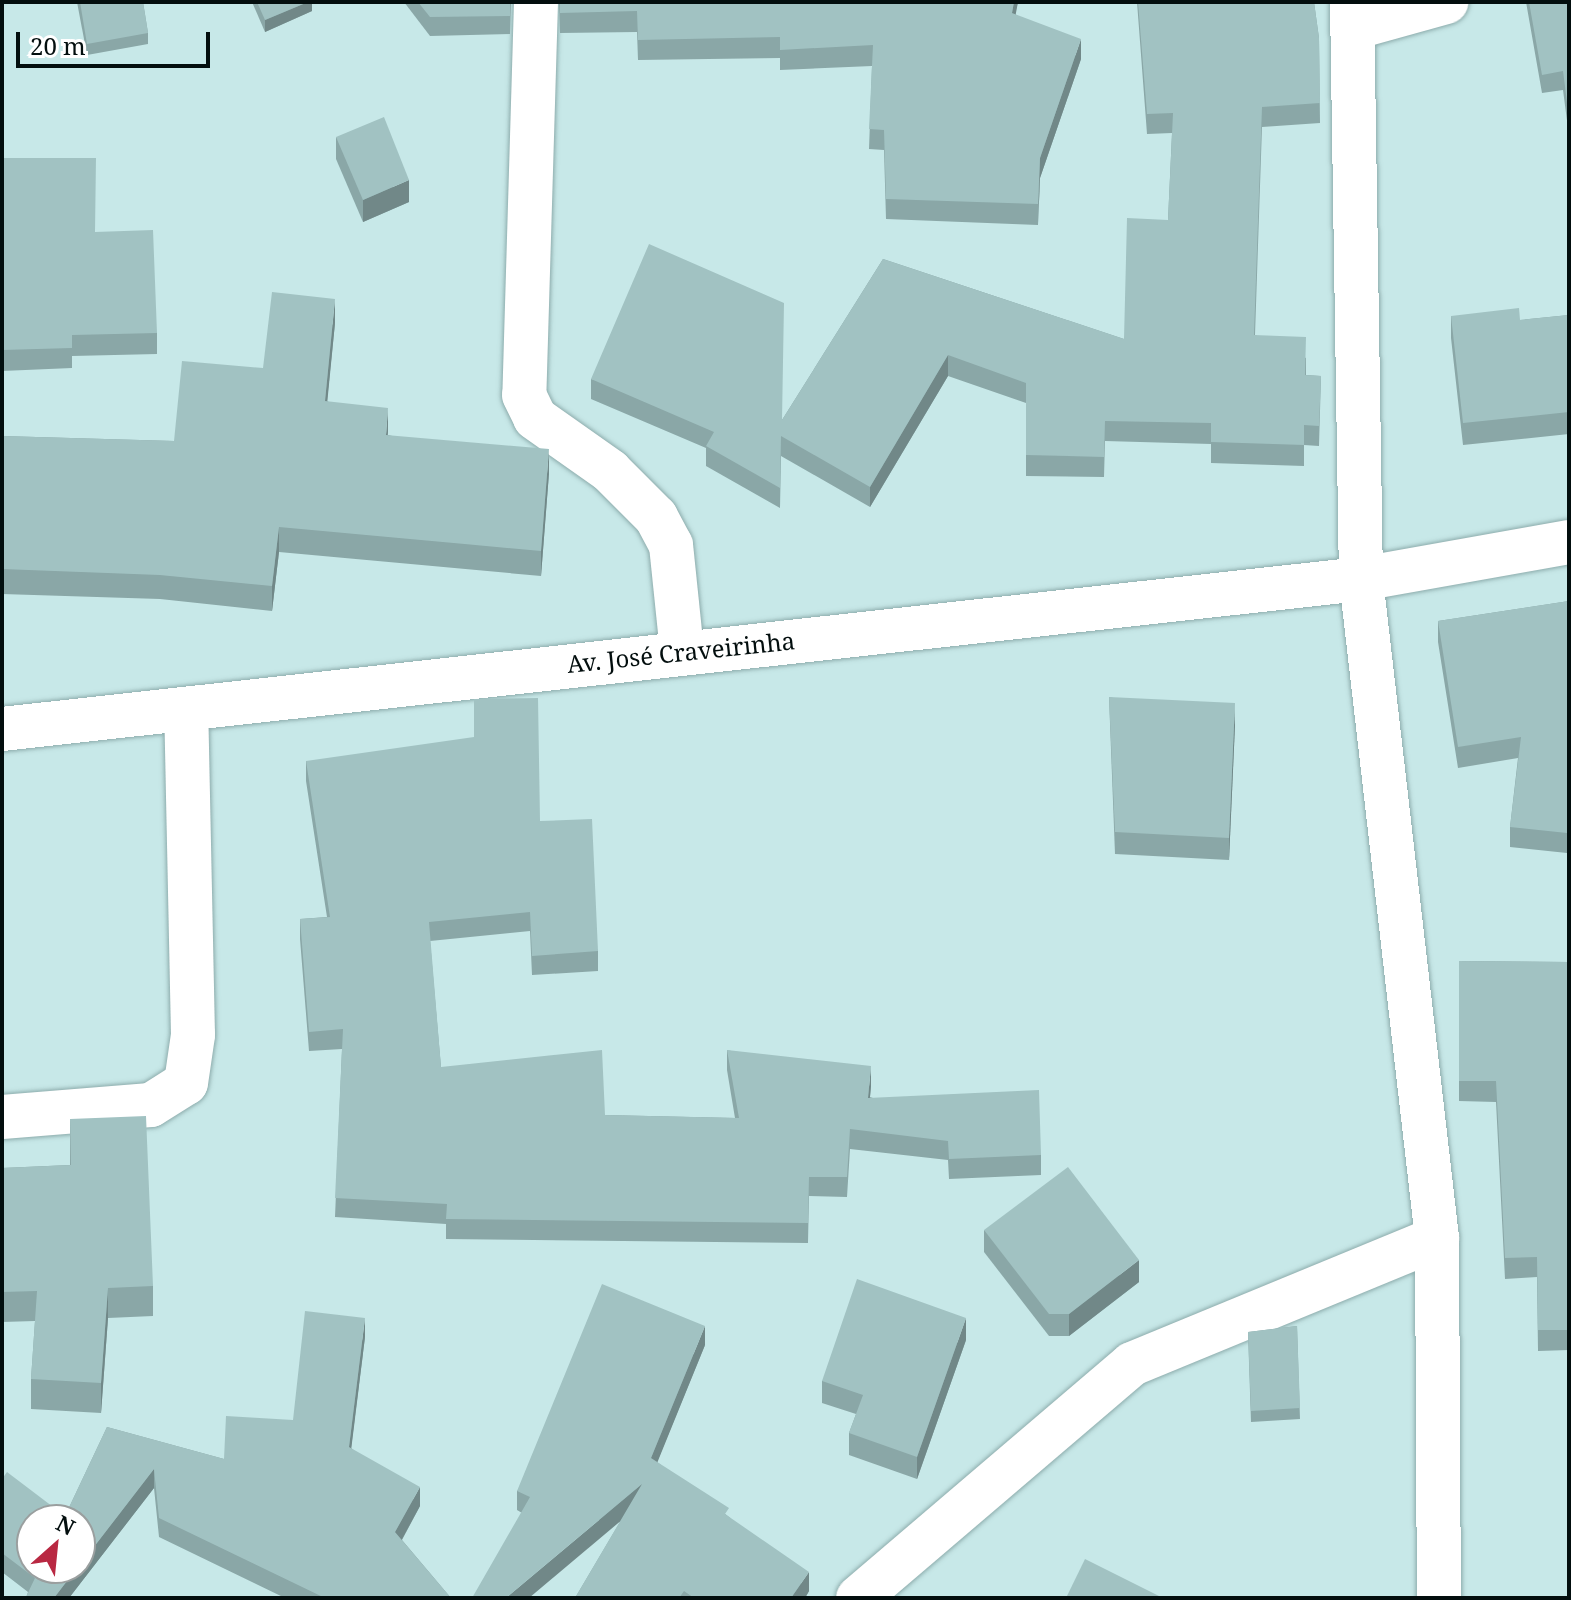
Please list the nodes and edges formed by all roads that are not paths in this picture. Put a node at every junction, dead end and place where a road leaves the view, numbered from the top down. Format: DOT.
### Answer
graph roads {
  1 [pos="536,2"];
  2 [pos="1446,2"];
  3 [pos="1353,15"];
  4 [pos="1569,542"];
  5 [pos="1361,579"];
  6 [pos="682,651"];
  7 [pos="186,709"];
  8 [pos="2,729"];
  9 [pos="2,1117"];
  10 [pos="1437,1238"];
  11 [pos="858,1598"];
  12 [pos="1439,1598"];
  1 -- 6 [label="street"];
  2 -- 3 [label="street"];
  3 -- 5 [label="street"];
  4 -- 5 [label="street, Av. José Craveirinha"];
  5 -- 6 [label="street, Av. José Craveirinha"];
  5 -- 10 [label="street"];
  6 -- 7 [label="street, Av. José Craveirinha"];
  7 -- 8 [label="street, Av. José Craveirinha"];
  7 -- 9 [label="street"];
  10 -- 11 [label="street"];
  10 -- 12 [label="street"];
}
